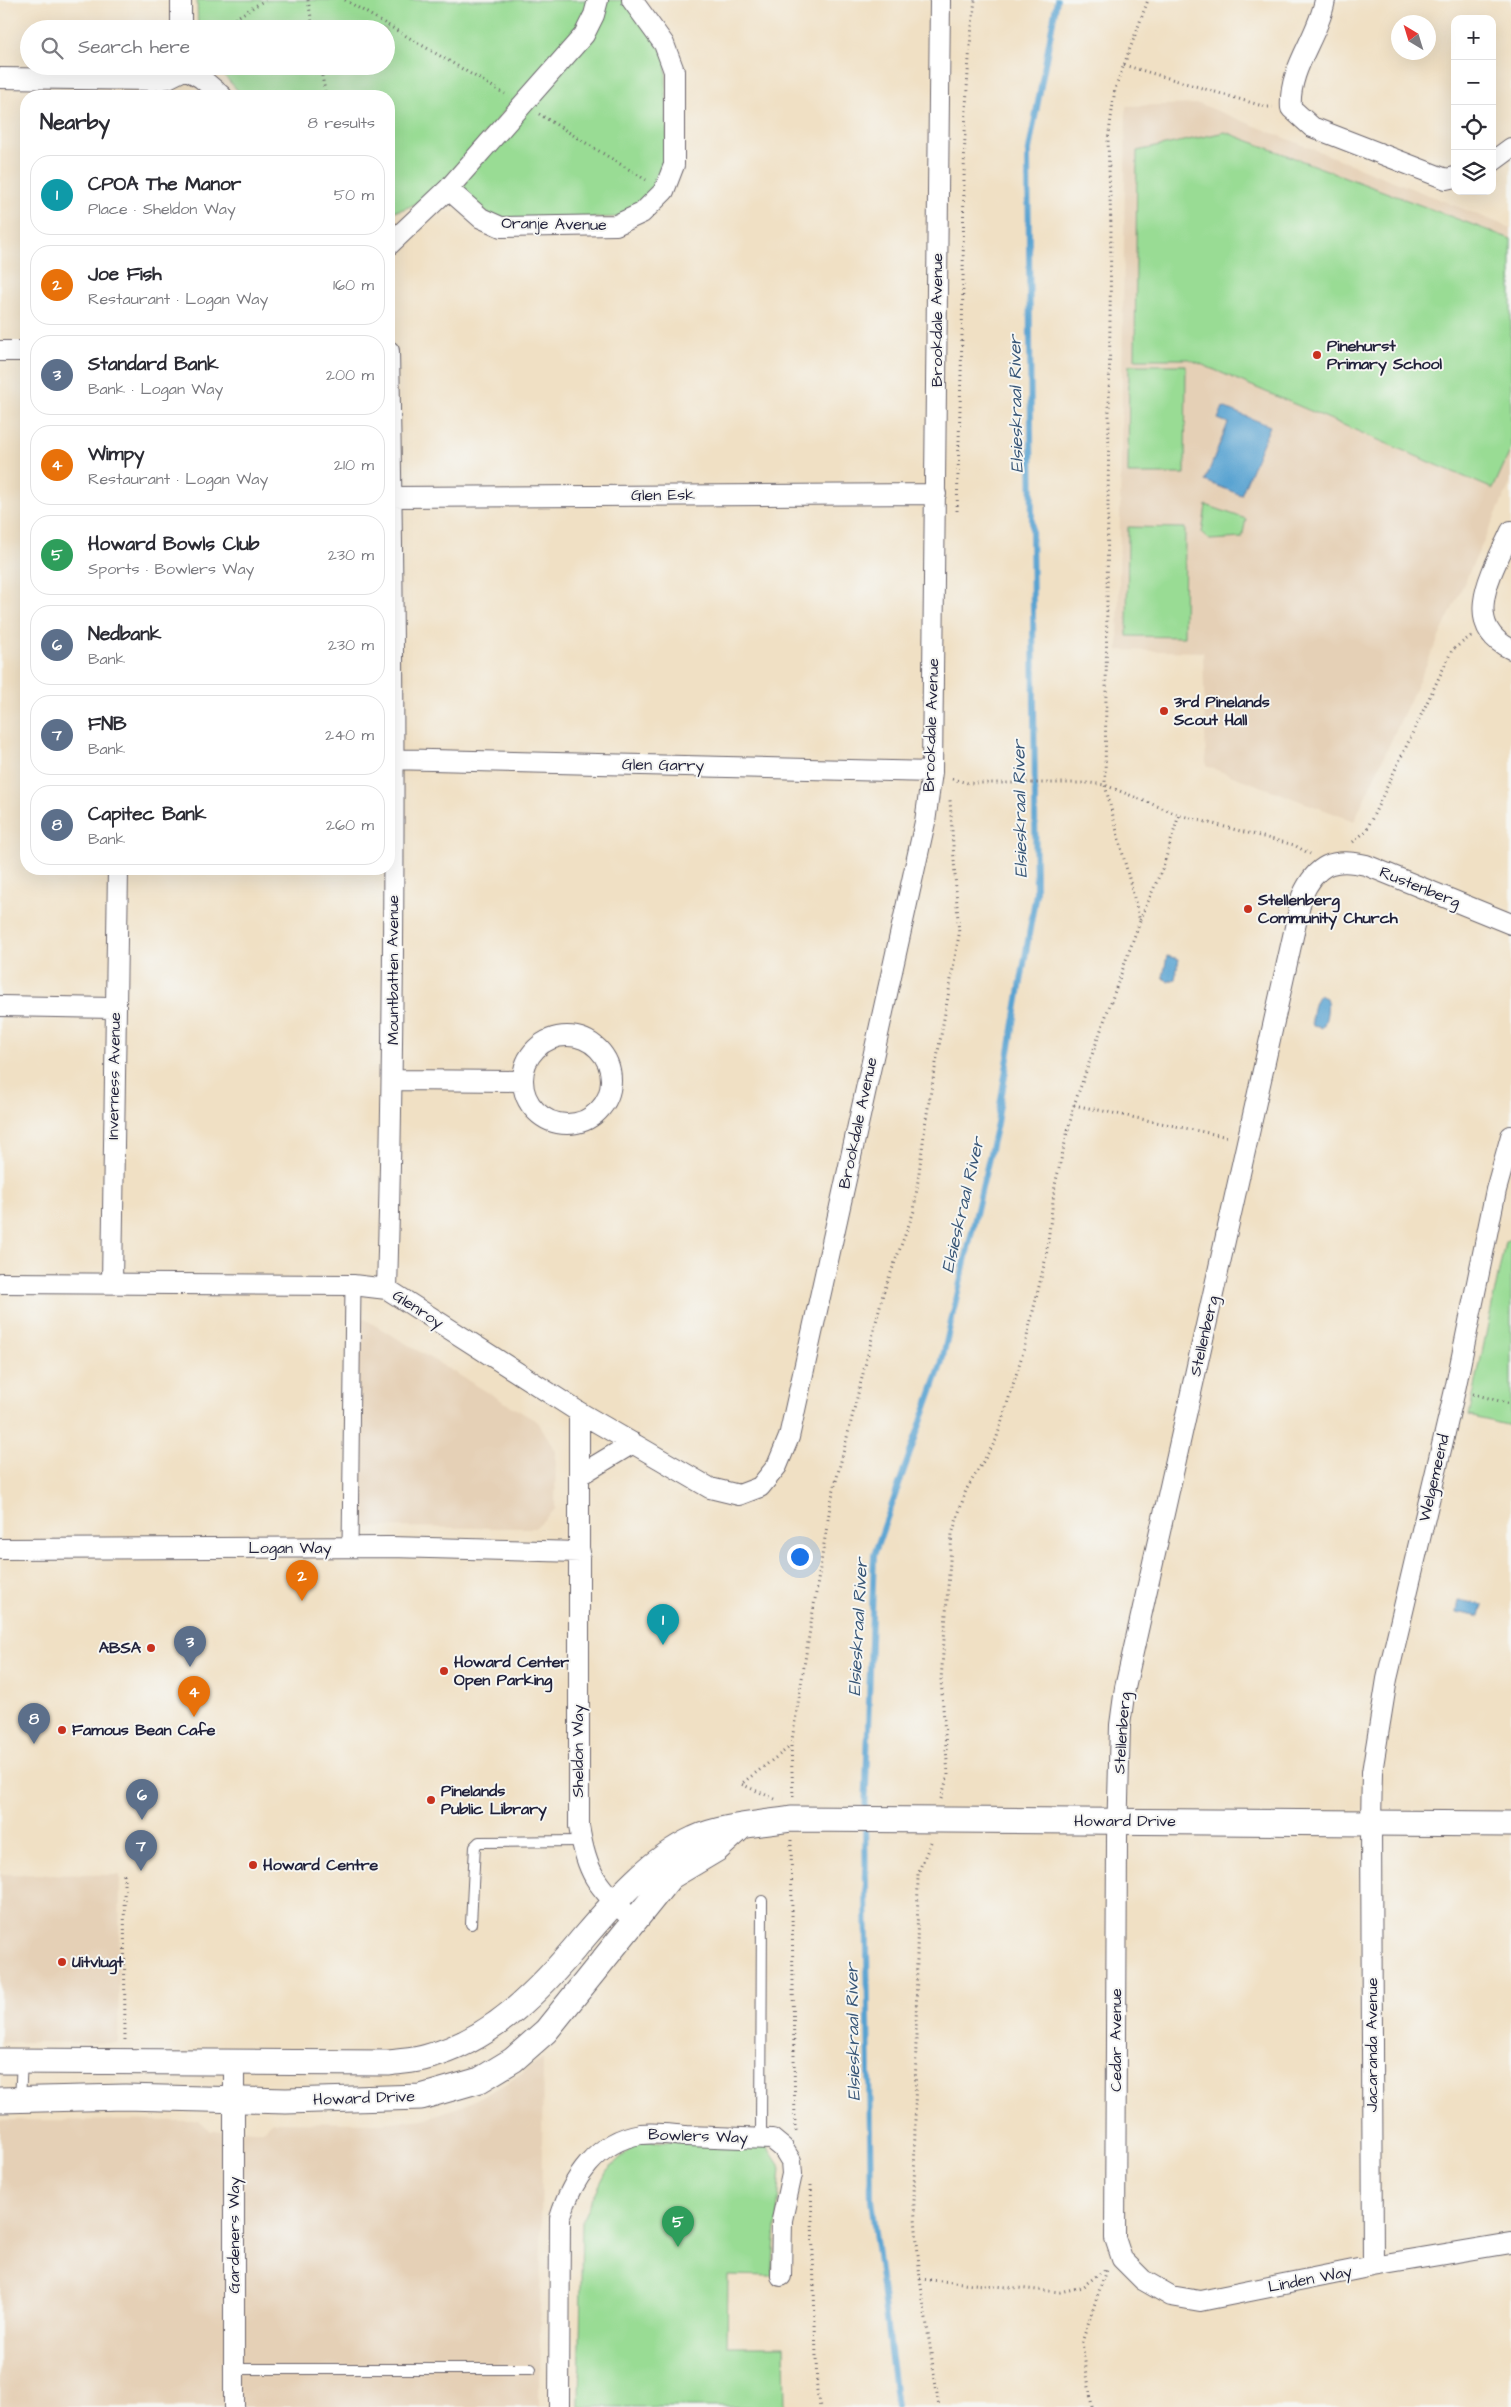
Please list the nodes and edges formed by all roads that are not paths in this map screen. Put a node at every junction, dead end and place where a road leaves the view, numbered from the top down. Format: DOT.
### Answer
graph roads {
  1 [pos="181,0"];
  2 [pos="598,0"];
  3 [pos="632,0"];
  4 [pos="940,0"];
  5 [pos="1325,0"];
  6 [pos="181,20"];
  7 [pos="173,75"];
  8 [pos="196,75"];
  9 [pos="0,78"];
  10 [pos="215,90"];
  11 [pos="1511,148"];
  12 [pos="1496,159"];
  13 [pos="1451,177"];
  14 [pos="448,189"];
  15 [pos="395,240"];
  16 [pos="0,351"];
  17 [pos="20,352"];
  18 [pos="936,494"];
  19 [pos="395,497"];
  20 [pos="1511,530"];
  21 [pos="1511,649"];
  22 [pos="395,758"];
  23 [pos="932,772"];
  24 [pos="1327,864"];
  25 [pos="118,875"];
  26 [pos="392,875"];
  27 [pos="1511,924"];
  28 [pos="0,1006"];
  29 [pos="114,1008"];
  30 [pos="393,1080"];
  31 [pos="522,1082"];
  32 [pos="1511,1136"];
  33 [pos="1504,1194"];
  34 [pos="0,1283"];
  35 [pos="112,1283"];
  36 [pos="353,1285"];
  37 [pos="387,1289"];
  38 [pos="580,1412"];
  39 [pos="633,1443"];
  40 [pos="580,1475"];
  41 [pos="760,1487"];
  42 [pos="0,1548"];
  43 [pos="350,1548"];
  44 [pos="580,1552"];
  45 [pos="1117,1820"];
  46 [pos="1370,1823"];
  47 [pos="1511,1824"];
  48 [pos="740,1828"];
  49 [pos="581,1841"];
  50 [pos="614,1901"];
  51 [pos="762,1901"];
  52 [pos="634,1921"];
  53 [pos="471,1924"];
  54 [pos="11,2061"];
  55 [pos="234,2062"];
  56 [pos="10,2100"];
  57 [pos="234,2100"];
  58 [pos="760,2139"];
  59 [pos="1511,2243"];
  60 [pos="1114,2263"];
  61 [pos="1373,2266"];
  62 [pos="781,2276"];
  63 [pos="234,2369"];
  64 [pos="531,2369"];
  65 [pos="234,2407"];
  66 [pos="560,2407"];
  1 -- 6 [label="street"];
  2 -- 14 [label="street"];
  3 -- 14 [label="street, Oranje Avenue"];
  4 -- 18 [label="street, Brookdale Avenue"];
  5 -- 13 [label="street"];
  7 -- 9 [label="street"];
  8 -- 10 [label="street"];
  11 -- 12 [label="street"];
  14 -- 15 [label="street"];
  16 -- 17 [label="street"];
  18 -- 19 [label="street, Glen Esk"];
  18 -- 23 [label="street, Brookdale Avenue"];
  20 -- 21 [label="street"];
  22 -- 23 [label="street, Glen Garry"];
  23 -- 41 [label="street, Brookdale Avenue"];
  24 -- 27 [label="street, Rustenberg"];
  24 -- 45 [label="street, Stellenberg"];
  25 -- 29 [label="street, Inverness Avenue"];
  26 -- 30 [label="street, Mountbatten Avenue"];
  28 -- 29 [label="street"];
  29 -- 35 [label="street, Inverness Avenue"];
  30 -- 31 [label="street"];
  30 -- 37 [label="street, Mountbatten Avenue"];
  31 -- 31 [label="street"];
  32 -- 33 [label="street, Welgemeend"];
  33 -- 46 [label="street, Welgemeend"];
  34 -- 35 [label="street, Glenroy"];
  35 -- 36 [label="street, Glenroy"];
  36 -- 37 [label="street, Glenroy"];
  36 -- 43 [label="street"];
  37 -- 38 [label="street, Glenroy"];
  38 -- 39 [label="street, Glenroy"];
  38 -- 40 [label="street, Sheldon Way"];
  39 -- 40 [label="street"];
  39 -- 41 [label="street, Glenroy"];
  40 -- 44 [label="street, Sheldon Way"];
  42 -- 43 [label="street, Logan Way"];
  43 -- 44 [label="street, Logan Way"];
  44 -- 49 [label="street, Sheldon Way"];
  45 -- 46 [label="street, Howard Drive"];
  45 -- 48 [label="street, Howard Drive"];
  45 -- 60 [label="street, Cedar Avenue"];
  46 -- 47 [label="street, Howard Drive"];
  46 -- 61 [label="street, Jacaranda Avenue"];
  48 -- 50 [label="street, Howard Drive"];
  48 -- 52 [label="street, Howard Drive"];
  49 -- 50 [label="street, Sheldon Way"];
  49 -- 53 [label="lane"];
  50 -- 52 [label="street, Sheldon Way"];
  50 -- 55 [label="street, Howard Drive"];
  51 -- 58 [label="lane"];
  52 -- 57 [label="street, Howard Drive"];
  54 -- 55 [label="street, Howard Drive"];
  54 -- 56 [label="lane"];
  55 -- 57 [label="street, Gardeners Way"];
  56 -- 57 [label="street, Howard Drive"];
  57 -- 63 [label="street, Gardeners Way"];
  58 -- 62 [label="street, Bowlers Way"];
  58 -- 66 [label="street, Bowlers Way"];
  59 -- 61 [label="street, Linden Way"];
  60 -- 61 [label="street, Linden Way"];
  63 -- 64 [label="lane"];
  63 -- 65 [label="street, Gardeners Way"];
}
